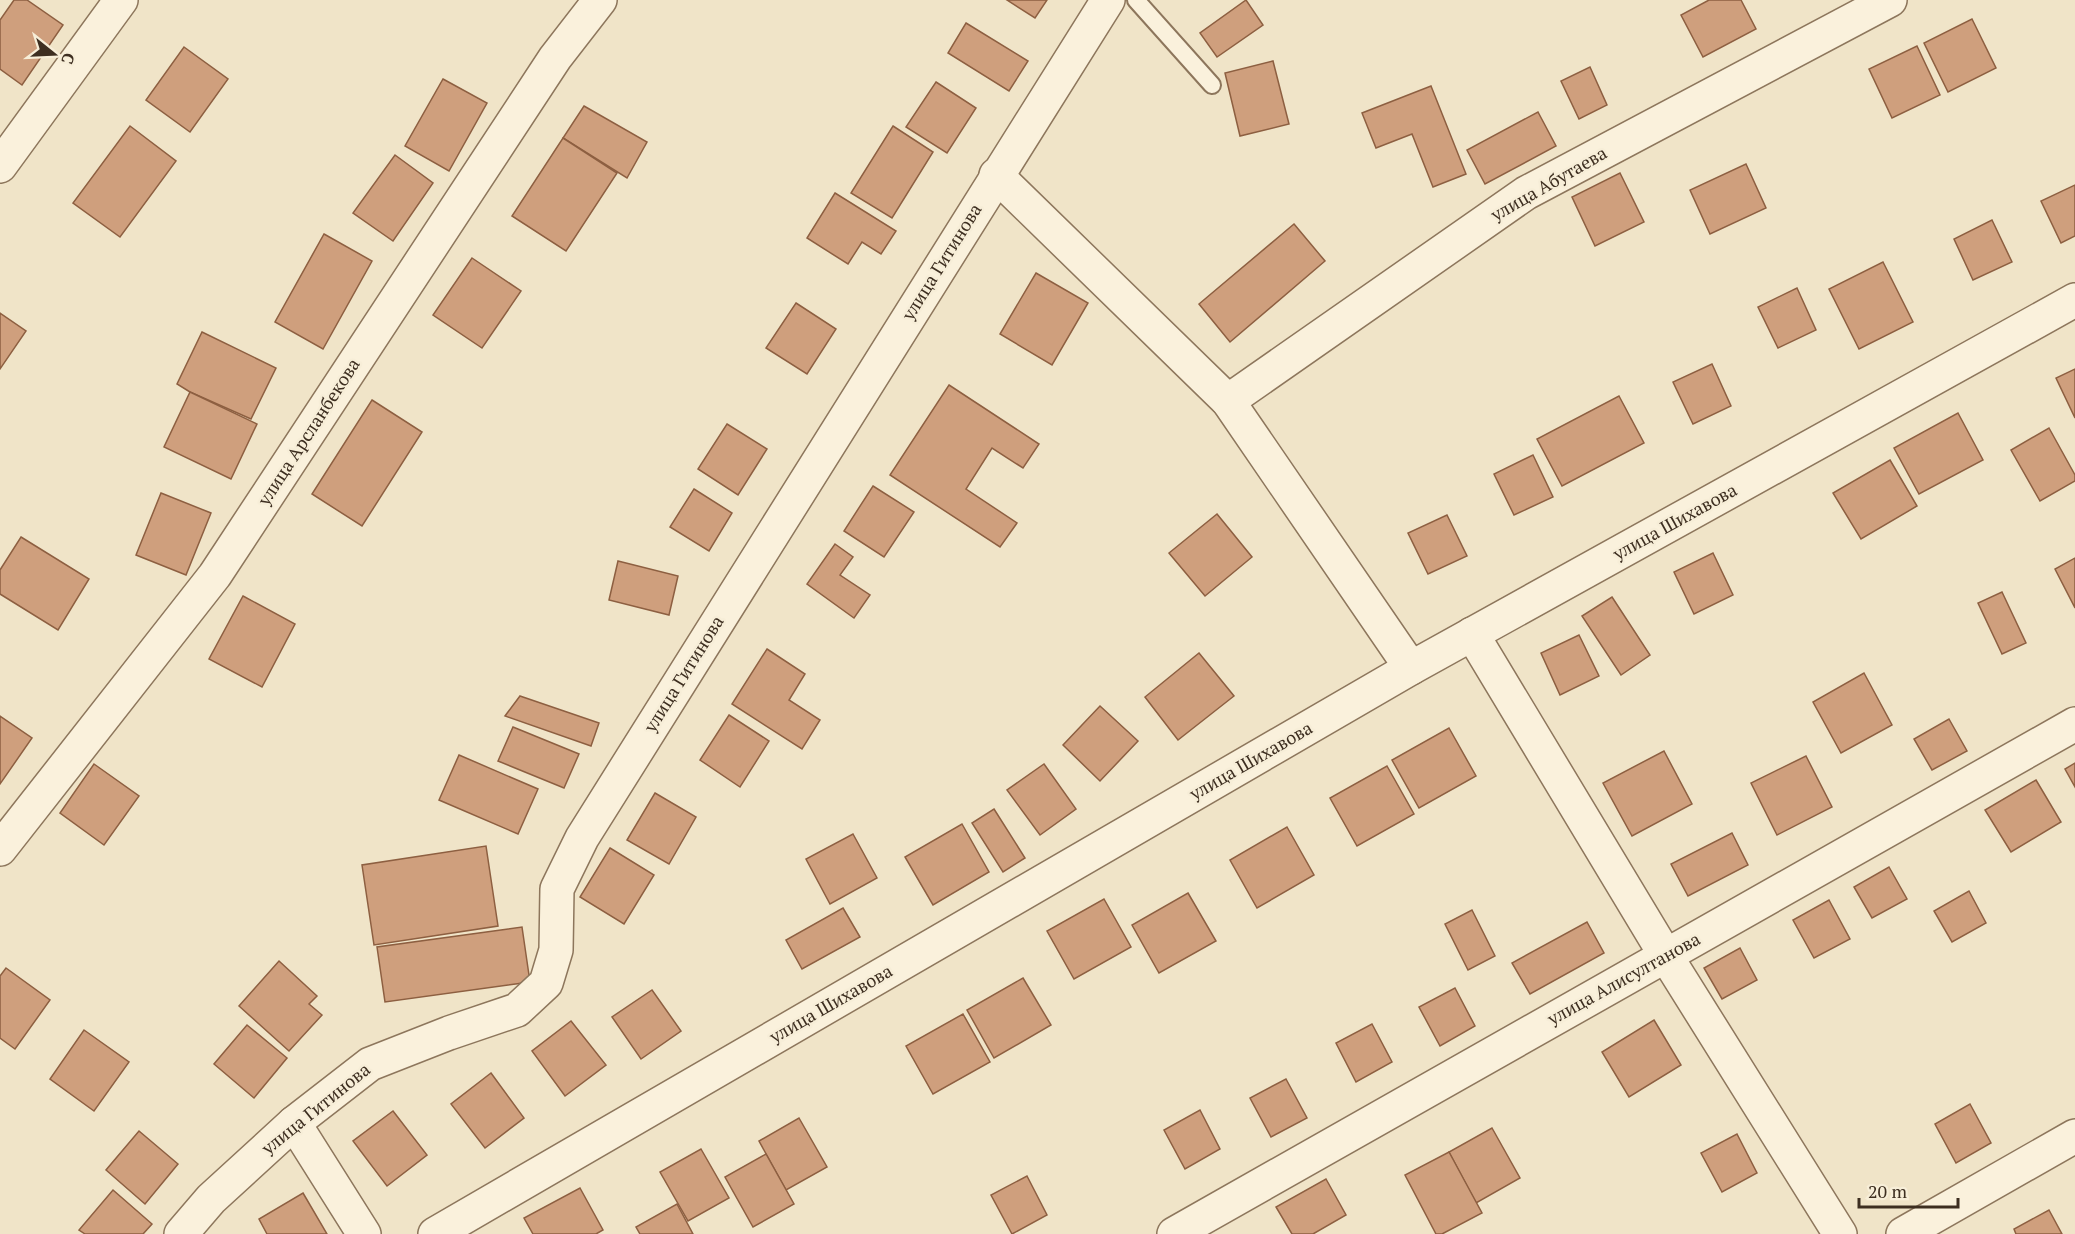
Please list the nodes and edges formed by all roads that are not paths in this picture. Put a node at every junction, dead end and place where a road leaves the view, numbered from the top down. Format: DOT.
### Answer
graph roads {
  1 [pos="121,0"];
  2 [pos="600,0"];
  3 [pos="1108,0"];
  4 [pos="1136,0"];
  5 [pos="1890,0"];
  6 [pos="1212,85"];
  7 [pos="0,166"];
  8 [pos="996,175"];
  9 [pos="2075,300"];
  10 [pos="1228,400"];
  11 [pos="1472,634"];
  12 [pos="1411,668"];
  13 [pos="2075,724"];
  14 [pos="0,849"];
  15 [pos="1666,956"];
  16 [pos="294,1124"];
  17 [pos="2075,1136"];
  18 [pos="181,1234"];
  19 [pos="364,1234"];
  20 [pos="435,1234"];
  21 [pos="1174,1234"];
  22 [pos="1840,1234"];
  23 [pos="1903,1234"];
  1 -- 7 [label="street"];
  2 -- 14 [label="street, улица Арсланбекова"];
  3 -- 8 [label="street, улица Гитинова"];
  4 -- 6 [label="lane"];
  5 -- 10 [label="street, улица Абутаева"];
  8 -- 10 [label="street"];
  8 -- 16 [label="street, улица Гитинова"];
  9 -- 11 [label="street, улица Шихавова"];
  10 -- 12 [label="street"];
  11 -- 12 [label="street, улица Шихавова"];
  11 -- 15 [label="street"];
  12 -- 20 [label="street, улица Шихавова"];
  13 -- 15 [label="street, улица Алисултанова"];
  15 -- 21 [label="street, улица Алисултанова"];
  15 -- 22 [label="street"];
  16 -- 18 [label="street, улица Гитинова"];
  16 -- 19 [label="street"];
  17 -- 23 [label="street"];
}
